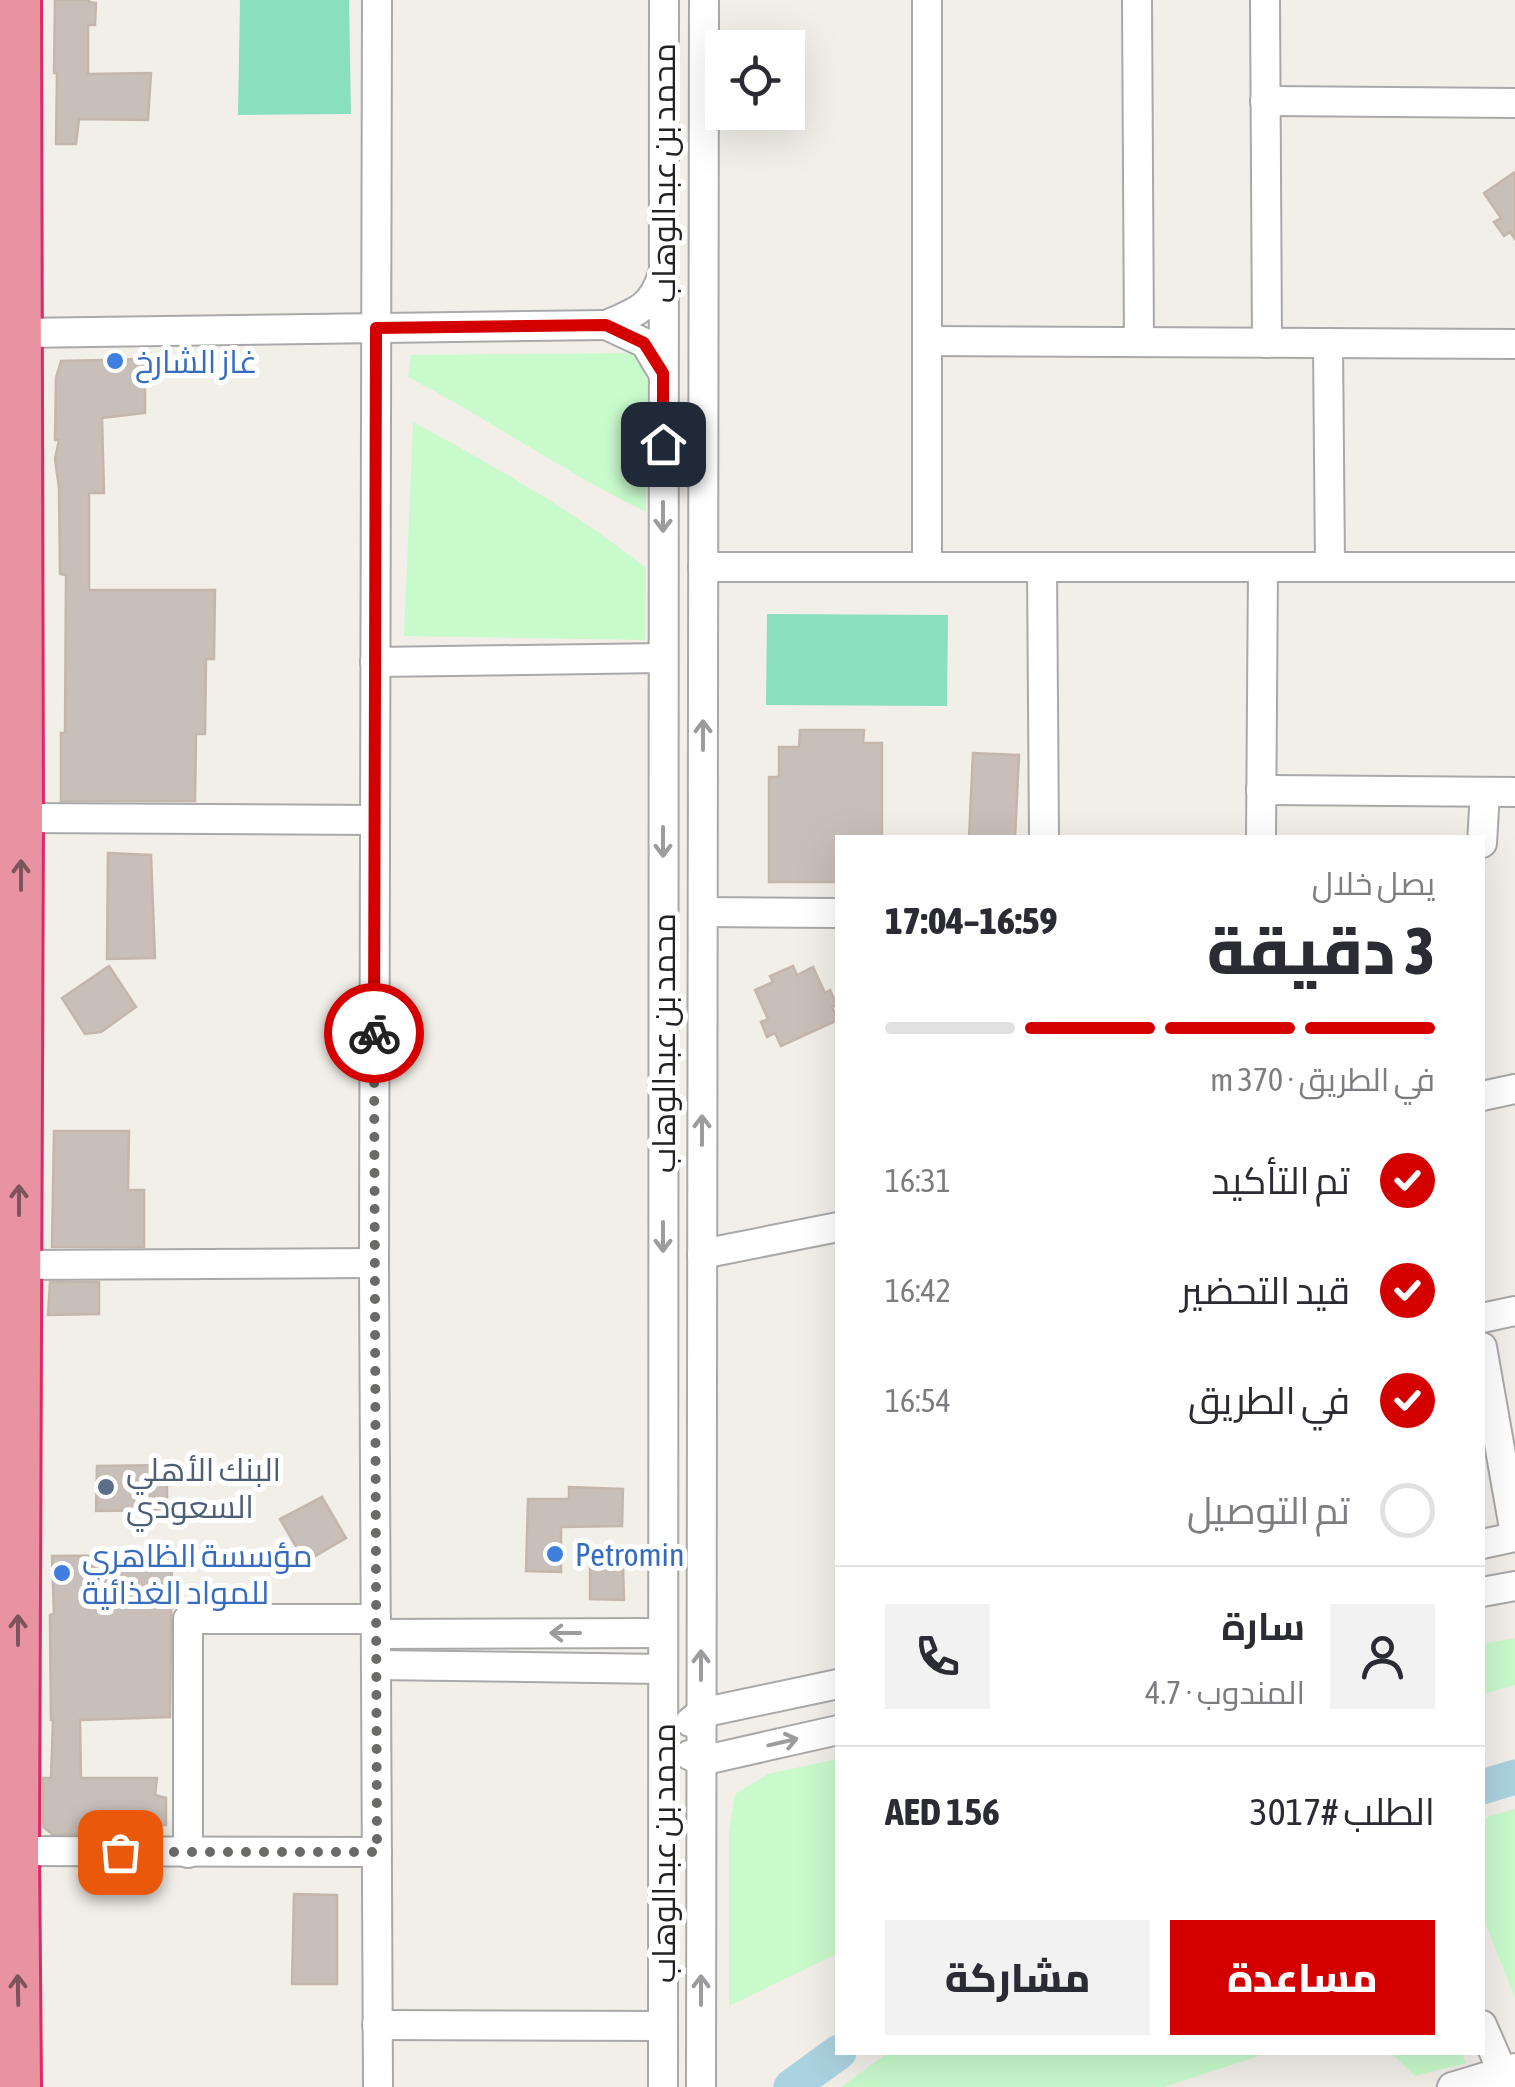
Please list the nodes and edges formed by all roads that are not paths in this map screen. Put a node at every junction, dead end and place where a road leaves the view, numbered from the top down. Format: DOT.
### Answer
graph roads {
  1 [pos="19,0"];
  2 [pos="376,0"];
  3 [pos="664,0"];
  4 [pos="704,0"];
  5 [pos="927,0"];
  6 [pos="1137,0"];
  7 [pos="1265,0"];
  8 [pos="1265,100"];
  9 [pos="1515,103"];
  10 [pos="662,274"];
  11 [pos="606,325"];
  12 [pos="376,328"];
  13 [pos="6,334"];
  14 [pos="927,342"];
  15 [pos="1138,342"];
  16 [pos="1266,343"];
  17 [pos="1328,343"];
  18 [pos="1515,344"];
  19 [pos="663,373"];
  20 [pos="703,567"];
  21 [pos="927,567"];
  22 [pos="1042,567"];
  23 [pos="1263,567"];
  24 [pos="1330,567"];
  25 [pos="1515,567"];
  26 [pos="663,658"];
  27 [pos="375,662"];
  28 [pos="1261,790"];
  29 [pos="1485,792"];
  30 [pos="1515,792"];
  31 [pos="21,818"];
  32 [pos="374,820"];
  33 [pos="1044,835"];
  34 [pos="1261,835"];
  35 [pos="1482,835"];
  36 [pos="702,912"];
  37 [pos="835,913"];
  38 [pos="1515,1089"];
  39 [pos="1485,1095"];
  40 [pos="835,1228"];
  41 [pos="702,1254"];
  42 [pos="374,1263"];
  43 [pos="19,1265"];
  44 [pos="1515,1312"];
  45 [pos="1485,1317"];
  46 [pos="1485,1364"];
  47 [pos="1515,1536"];
  48 [pos="1485,1543"];
  49 [pos="1515,1586"];
  50 [pos="1485,1591"];
  51 [pos="376,1627"];
  52 [pos="663,1633"];
  53 [pos="376,1665"];
  54 [pos="663,1669"];
  55 [pos="835,1685"];
  56 [pos="701,1713"];
  57 [pos="835,1731"];
  58 [pos="663,1744"];
  59 [pos="702,1760"];
  60 [pos="17,1851"];
  61 [pos="377,1852"];
  62 [pos="188,1853"];
  63 [pos="378,2024"];
  64 [pos="663,2026"];
  65 [pos="1485,2031"];
  66 [pos="1509,2076"];
  67 [pos="19,2087"];
  68 [pos="378,2087"];
  69 [pos="663,2087"];
  70 [pos="701,2087"];
  71 [pos="1452,2087"];
  1 -- 13 [label="highway"];
  2 -- 12 [label="street"];
  3 -- 10 [label="street, محمد بن عبدالوهاب"];
  4 -- 20 [label="street, محمد بن عبدالوهاب"];
  5 -- 14 [label="street"];
  6 -- 15 [label="street"];
  7 -- 8 [label="street"];
  8 -- 9 [label="street"];
  8 -- 16 [label="street"];
  10 -- 11 [label="street"];
  10 -- 19 [label="street, محمد بن عبدالوهاب"];
  11 -- 12 [label="street"];
  11 -- 19 [label="street"];
  12 -- 13 [label="street"];
  12 -- 27 [label="street"];
  13 -- 31 [label="highway"];
  14 -- 15 [label="street"];
  14 -- 21 [label="street"];
  15 -- 16 [label="street"];
  16 -- 17 [label="street"];
  17 -- 18 [label="street"];
  17 -- 24 [label="street"];
  19 -- 26 [label="street, محمد بن عبدالوهاب, one-way"];
  20 -- 21 [label="street"];
  36 -- 20 [label="street, محمد بن عبدالوهاب, one-way"];
  21 -- 22 [label="street"];
  22 -- 23 [label="street"];
  22 -- 33 [label="street"];
  23 -- 24 [label="street"];
  23 -- 28 [label="street"];
  24 -- 25 [label="street"];
  26 -- 27 [label="street"];
  26 -- 52 [label="street, محمد بن عبدالوهاب, one-way"];
  27 -- 32 [label="street"];
  28 -- 29 [label="street"];
  28 -- 34 [label="street"];
  29 -- 30 [label="street"];
  29 -- 35 [label="street"];
  31 -- 32 [label="street"];
  43 -- 31 [label="highway, one-way"];
  32 -- 42 [label="street"];
  36 -- 37 [label="street"];
  41 -- 36 [label="street, محمد بن عبدالوهاب, one-way"];
  38 -- 39 [label="street"];
  40 -- 41 [label="street"];
  56 -- 41 [label="street, محمد بن عبدالوهاب, one-way"];
  42 -- 43 [label="street"];
  42 -- 51 [label="street"];
  60 -- 43 [label="highway, one-way"];
  44 -- 45 [label="street"];
  46 -- 47 [label="street"];
  47 -- 48 [label="street"];
  49 -- 50 [label="street"];
  52 -- 51 [label="street, one-way"];
  51 -- 53 [label="street"];
  51 -- 62 [label="street"];
  52 -- 54 [label="street, محمد بن عبدالوهاب"];
  53 -- 54 [label="street"];
  53 -- 61 [label="street"];
  54 -- 58 [label="street, محمد بن عبدالوهاب"];
  55 -- 56 [label="street"];
  56 -- 58 [label="street"];
  56 -- 59 [label="street, محمد بن عبدالوهاب"];
  59 -- 57 [label="street, one-way"];
  58 -- 59 [label="street"];
  58 -- 64 [label="street, محمد بن عبدالوهاب"];
  70 -- 59 [label="street, محمد بن عبدالوهاب, one-way"];
  60 -- 62 [label="street"];
  67 -- 60 [label="highway, one-way"];
  61 -- 62 [label="street"];
  61 -- 63 [label="street"];
  63 -- 64 [label="street"];
  63 -- 68 [label="street"];
  64 -- 69 [label="street, محمد بن عبدالوهاب"];
  65 -- 66 [label="street"];
  66 -- 71 [label="street"];
}
